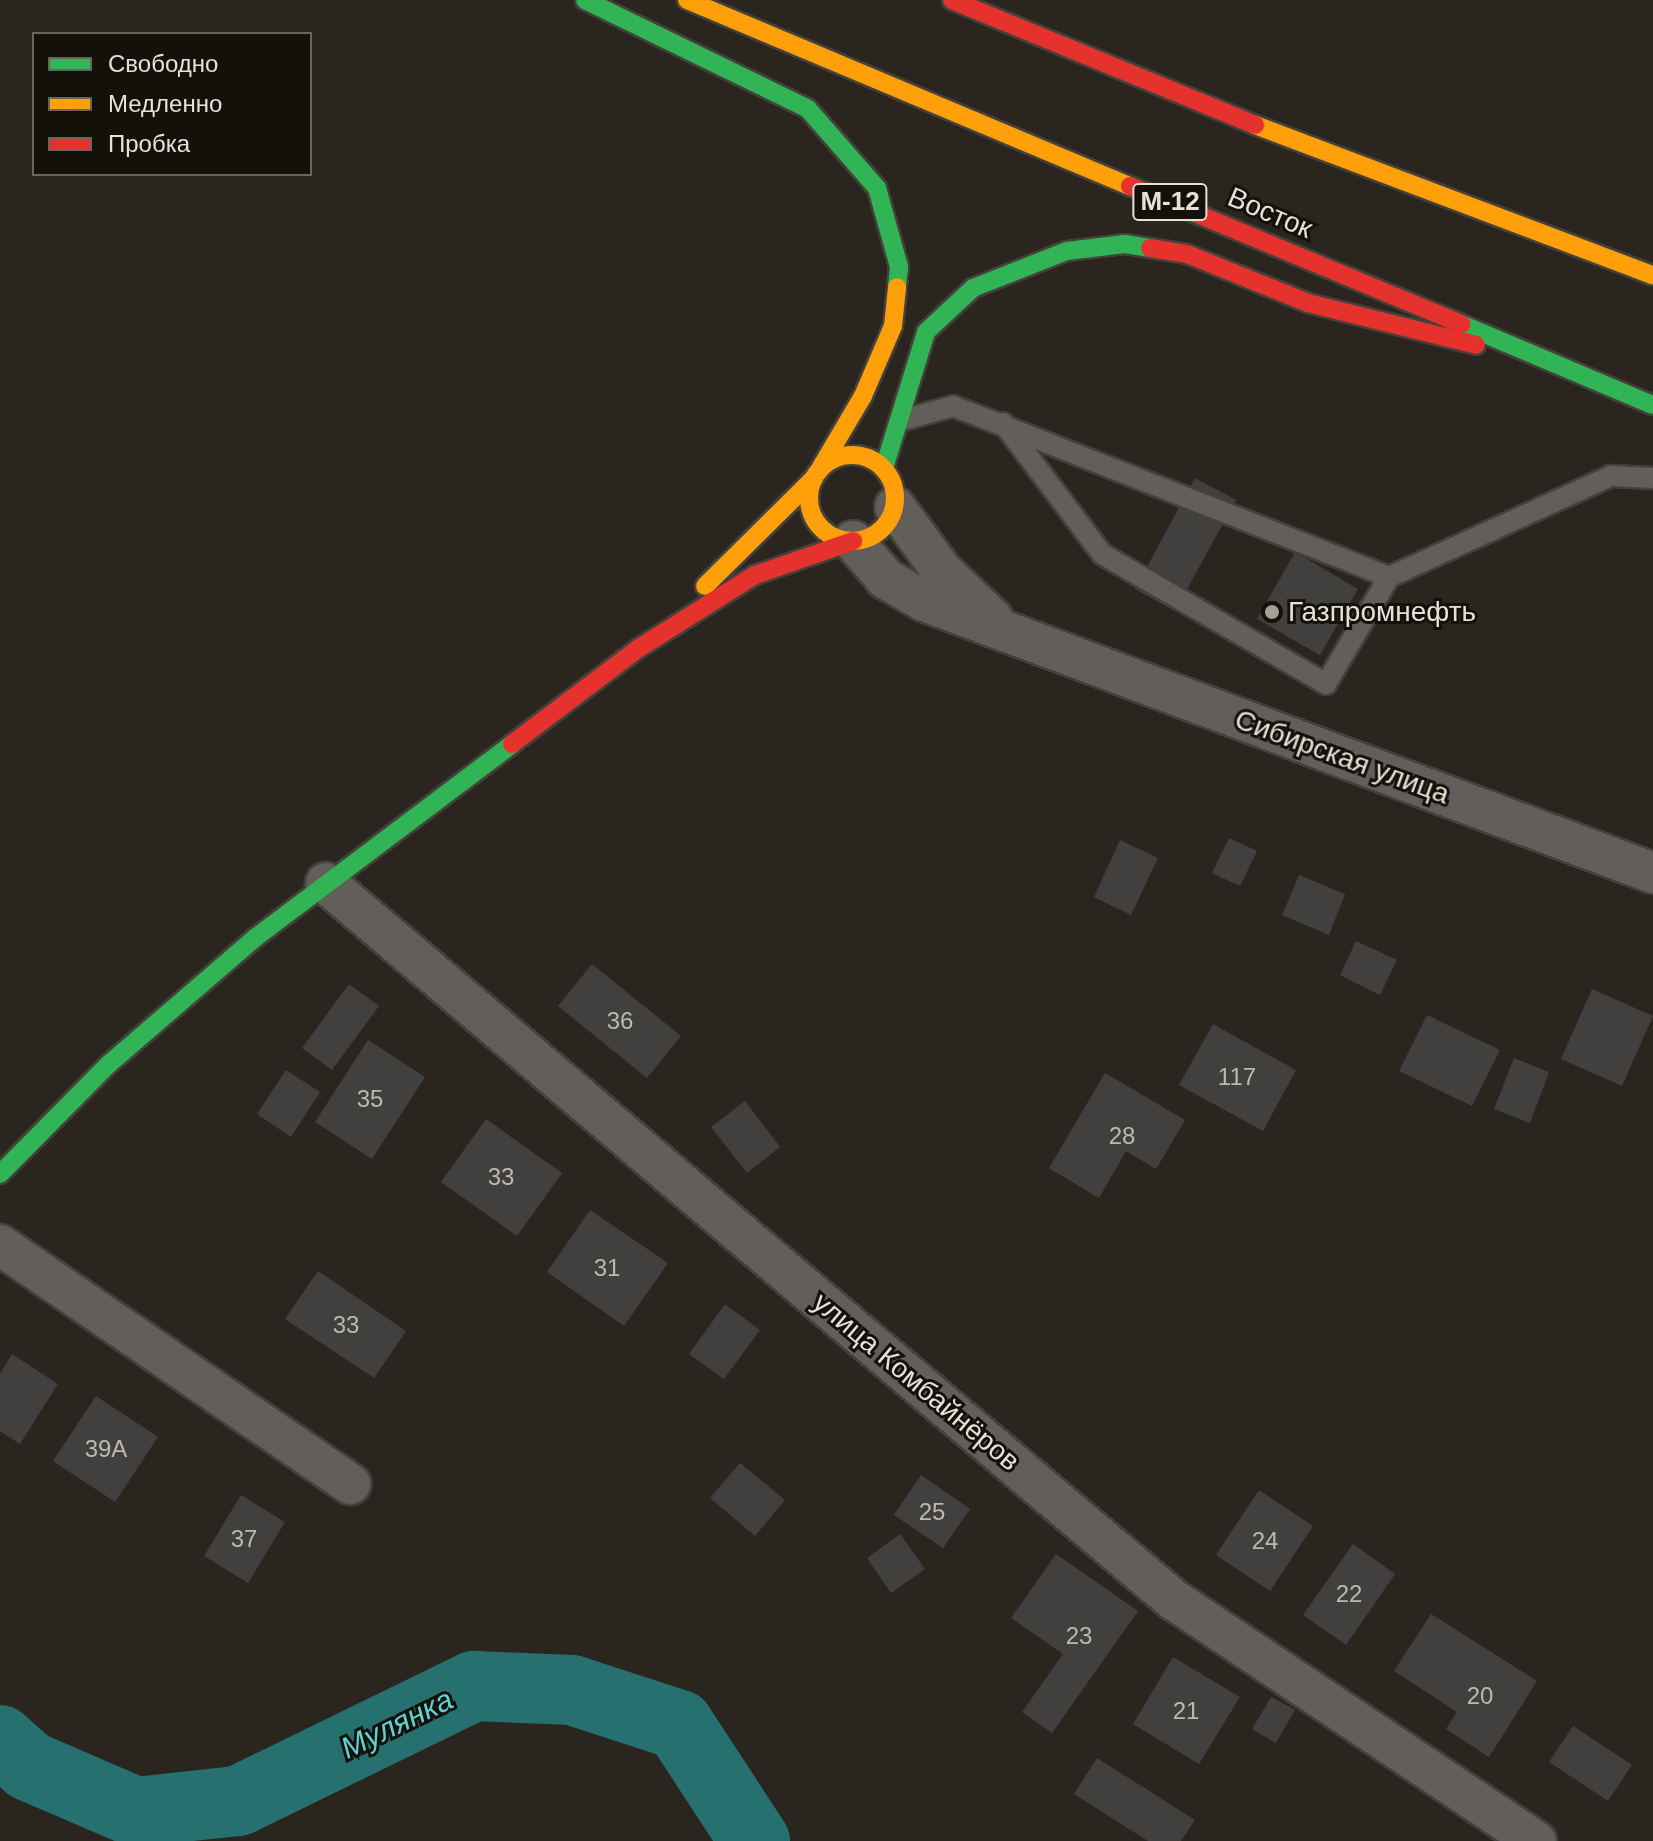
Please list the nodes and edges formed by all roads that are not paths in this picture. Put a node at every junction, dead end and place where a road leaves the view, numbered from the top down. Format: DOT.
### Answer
graph roads {
  1 [pos="585,0"];
  2 [pos="687,0"];
  3 [pos="952,0"];
  4 [pos="1653,275"];
  5 [pos="1569,368"];
  6 [pos="1653,405"];
  7 [pos="903,420"];
  8 [pos="1003,423"];
  9 [pos="884,468"];
  10 [pos="817,473"];
  11 [pos="1653,478"];
  12 [pos="895,507"];
  13 [pos="853,541"];
  14 [pos="1389,577"];
  15 [pos="1031,641"];
  16 [pos="639,648"];
  17 [pos="1653,873"];
  18 [pos="326,883"];
  19 [pos="0,1174"];
  20 [pos="0,1245"];
  21 [pos="350,1484"];
  22 [pos="1536,1841"];
  1 -- 10 [label="main road"];
  2 -- 5 [label="main road, Восток / М-12"];
  3 -- 4 [label="main road"];
  5 -- 6 [label="main road, Восток / М-12"];
  5 -- 7 [label="main road"];
  7 -- 8 [label="lane"];
  7 -- 9 [label="main road"];
  8 -- 14 [label="lane"];
  8 -- 14 [label="lane"];
  9 -- 10 [label="main road"];
  9 -- 12 [label="main road"];
  10 -- 13 [label="main road"];
  10 -- 16 [label="main road"];
  11 -- 14 [label="lane"];
  12 -- 13 [label="main road"];
  12 -- 15 [label="street, Сибирская улица"];
  13 -- 15 [label="street, Сибирская улица"];
  13 -- 16 [label="main road"];
  15 -- 17 [label="street, Сибирская улица"];
  16 -- 18 [label="main road"];
  18 -- 19 [label="main road"];
  18 -- 22 [label="street, улица Комбайнёров"];
  20 -- 21 [label="street"];
}
